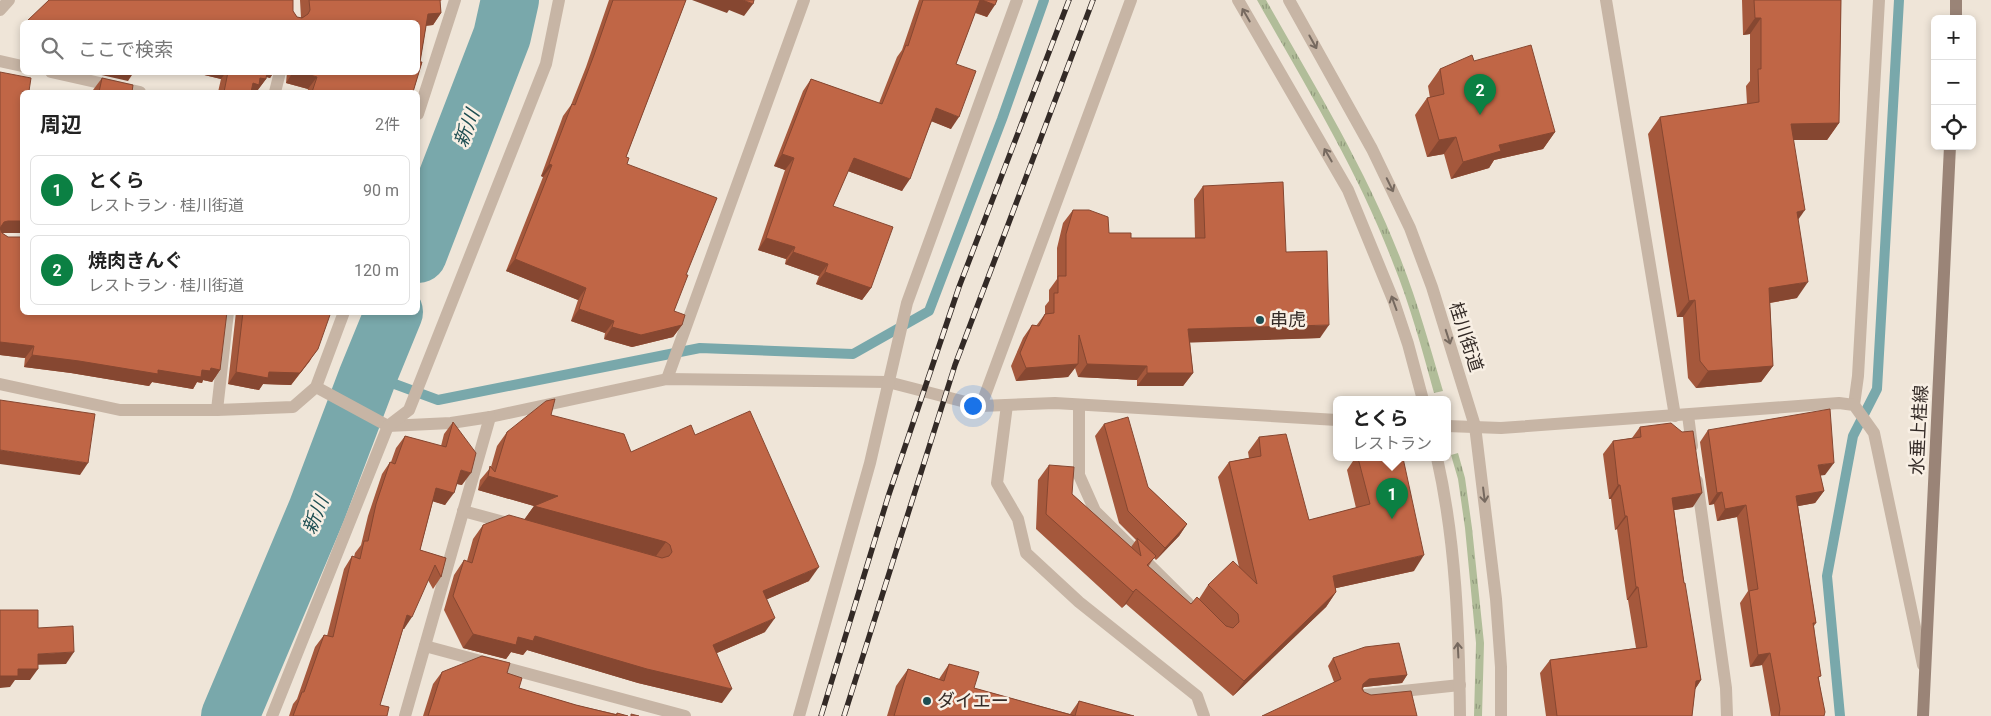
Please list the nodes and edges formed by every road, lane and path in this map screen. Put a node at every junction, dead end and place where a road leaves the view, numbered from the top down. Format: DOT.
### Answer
graph roads {
  1 [pos="9,0"];
  2 [pos="455,0"];
  3 [pos="559,0"];
  4 [pos="804,0"];
  5 [pos="1017,0"];
  6 [pos="1131,0"];
  7 [pos="1238,0"];
  8 [pos="1288,0"];
  9 [pos="1606,0"];
  10 [pos="1879,0"];
  11 [pos="1956,0"];
  12 [pos="0,10"];
  13 [pos="1956,15"];
  14 [pos="0,61"];
  15 [pos="20,66"];
  16 [pos="64,75"];
  17 [pos="279,75"];
  18 [pos="131,90"];
  19 [pos="276,90"];
  20 [pos="420,108"];
  21 [pos="1950,150"];
  22 [pos="228,315"];
  23 [pos="343,315"];
  24 [pos="669,373"];
  25 [pos="888,382"];
  26 [pos="0,384"];
  27 [pos="316,387"];
  28 [pos="1422,396"];
  29 [pos="1007,404"];
  30 [pos="1079,404"];
  31 [pos="981,406"];
  32 [pos="1854,406"];
  33 [pos="216,410"];
  34 [pos="1681,415"];
  35 [pos="490,417"];
  36 [pos="1333,420"];
  37 [pos="388,426"];
  38 [pos="1451,426"];
  39 [pos="1475,426"];
  40 [pos="1438,461"];
  41 [pos="463,511"];
  42 [pos="520,527"];
  43 [pos="1200,615"];
  44 [pos="424,646"];
  45 [pos="1925,672"];
  46 [pos="1460,685"];
  47 [pos="1365,695"];
  48 [pos="653,712"];
  49 [pos="272,716"];
  50 [pos="404,716"];
  51 [pos="685,716"];
  52 [pos="799,716"];
  53 [pos="1204,716"];
  54 [pos="1460,716"];
  55 [pos="1501,716"];
  56 [pos="1727,716"];
  57 [pos="1923,716"];
  1 -- 12 [label="street"];
  2 -- 20 [label="street"];
  3 -- 37 [label="street"];
  4 -- 24 [label="street"];
  5 -- 25 [label="street"];
  6 -- 31 [label="street"];
  28 -- 7 [label="street, one-way"];
  8 -- 39 [label="street, 桂川街道, one-way"];
  9 -- 34 [label="street"];
  10 -- 32 [label="street"];
  11 -- 13 [label="main road"];
  14 -- 15 [label="street"];
  16 -- 18 [label="street"];
  17 -- 19 [label="street"];
  21 -- 45 [label="main road, 水垂上桂線"];
  22 -- 33 [label="street"];
  23 -- 27 [label="street"];
  24 -- 25 [label="street"];
  24 -- 35 [label="street"];
  25 -- 31 [label="street"];
  25 -- 52 [label="street"];
  26 -- 33 [label="street"];
  27 -- 33 [label="street"];
  27 -- 37 [label="street"];
  29 -- 30 [label="street"];
  29 -- 31 [label="street"];
  29 -- 53 [label="street"];
  30 -- 36 [label="street"];
  30 -- 43 [label="street"];
  32 -- 34 [label="street"];
  32 -- 45 [label="street"];
  34 -- 39 [label="street"];
  34 -- 56 [label="street"];
  35 -- 37 [label="street"];
  35 -- 41 [label="street"];
  37 -- 49 [label="street"];
  38 -- 39 [label="street"];
  39 -- 55 [label="street, 桂川街道, one-way"];
  46 -- 40 [label="street, one-way"];
  41 -- 42 [label="street"];
  41 -- 44 [label="street"];
  44 -- 48 [label="street"];
  44 -- 50 [label="street"];
  45 -- 57 [label="main road, 水垂上桂線"];
  46 -- 47 [label="street"];
  46 -- 54 [label="street"];
  48 -- 51 [label="street"];
}
